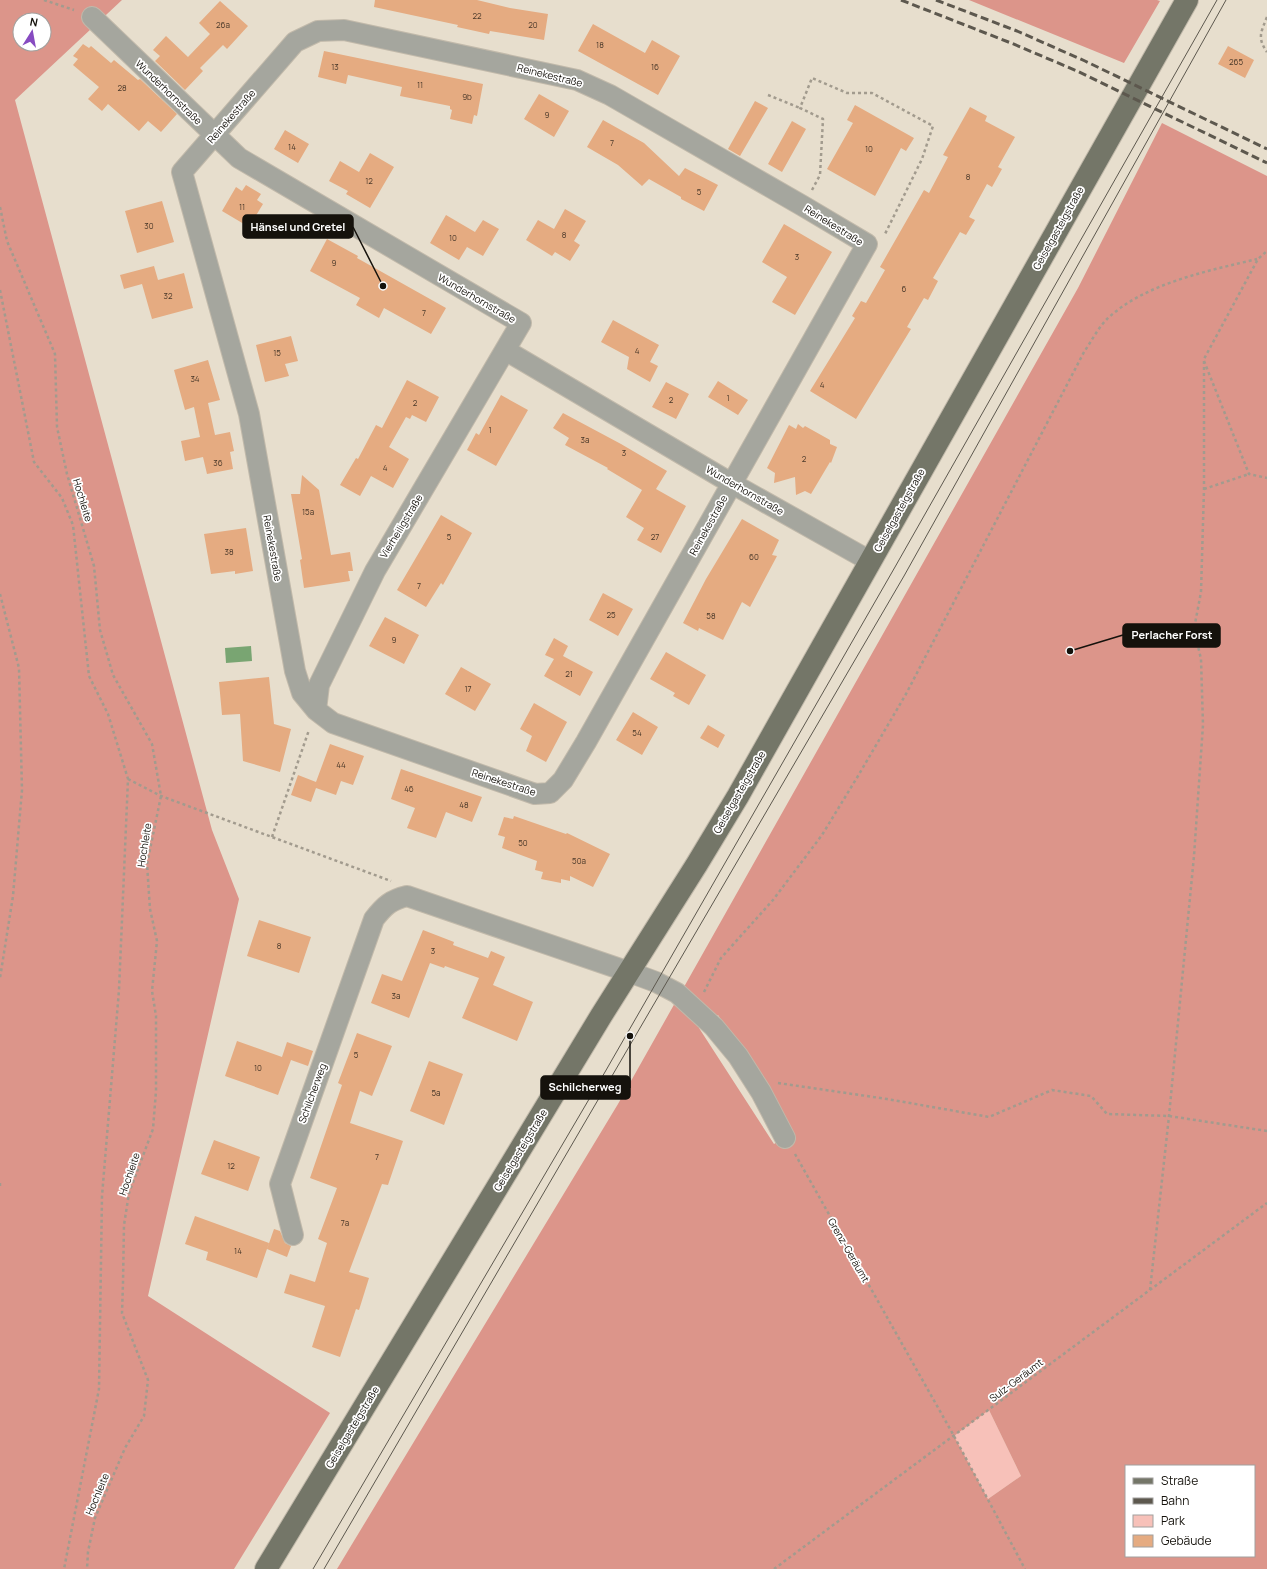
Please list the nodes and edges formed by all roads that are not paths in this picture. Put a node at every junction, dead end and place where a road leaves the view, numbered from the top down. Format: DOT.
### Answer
graph roads {
  1 [pos="1184,1"];
  2 [pos="92,17"];
  3 [pos="214,135"];
  4 [pos="504,350"];
  5 [pos="731,484"];
  6 [pos="870,561"];
  7 [pos="316,710"];
  8 [pos="629,972"];
  9 [pos="785,1138"];
  10 [pos="293,1235"];
  11 [pos="266,1569"];
  1 -- 6 [label="main road, Geiselgasteigstraße"];
  2 -- 3 [label="street, Wunderhornstraße"];
  3 -- 4 [label="street, Wunderhornstraße"];
  3 -- 5 [label="street, Reinekestraße"];
  3 -- 7 [label="street, Reinekestraße"];
  4 -- 5 [label="street, Wunderhornstraße"];
  4 -- 7 [label="street, Vierheiligstraße"];
  5 -- 6 [label="street, Wunderhornstraße"];
  5 -- 7 [label="street, Reinekestraße"];
  6 -- 8 [label="main road, Geiselgasteigstraße"];
  8 -- 9 [label="street"];
  8 -- 10 [label="street, Schilcherweg"];
  8 -- 11 [label="main road, Geiselgasteigstraße"];
}
